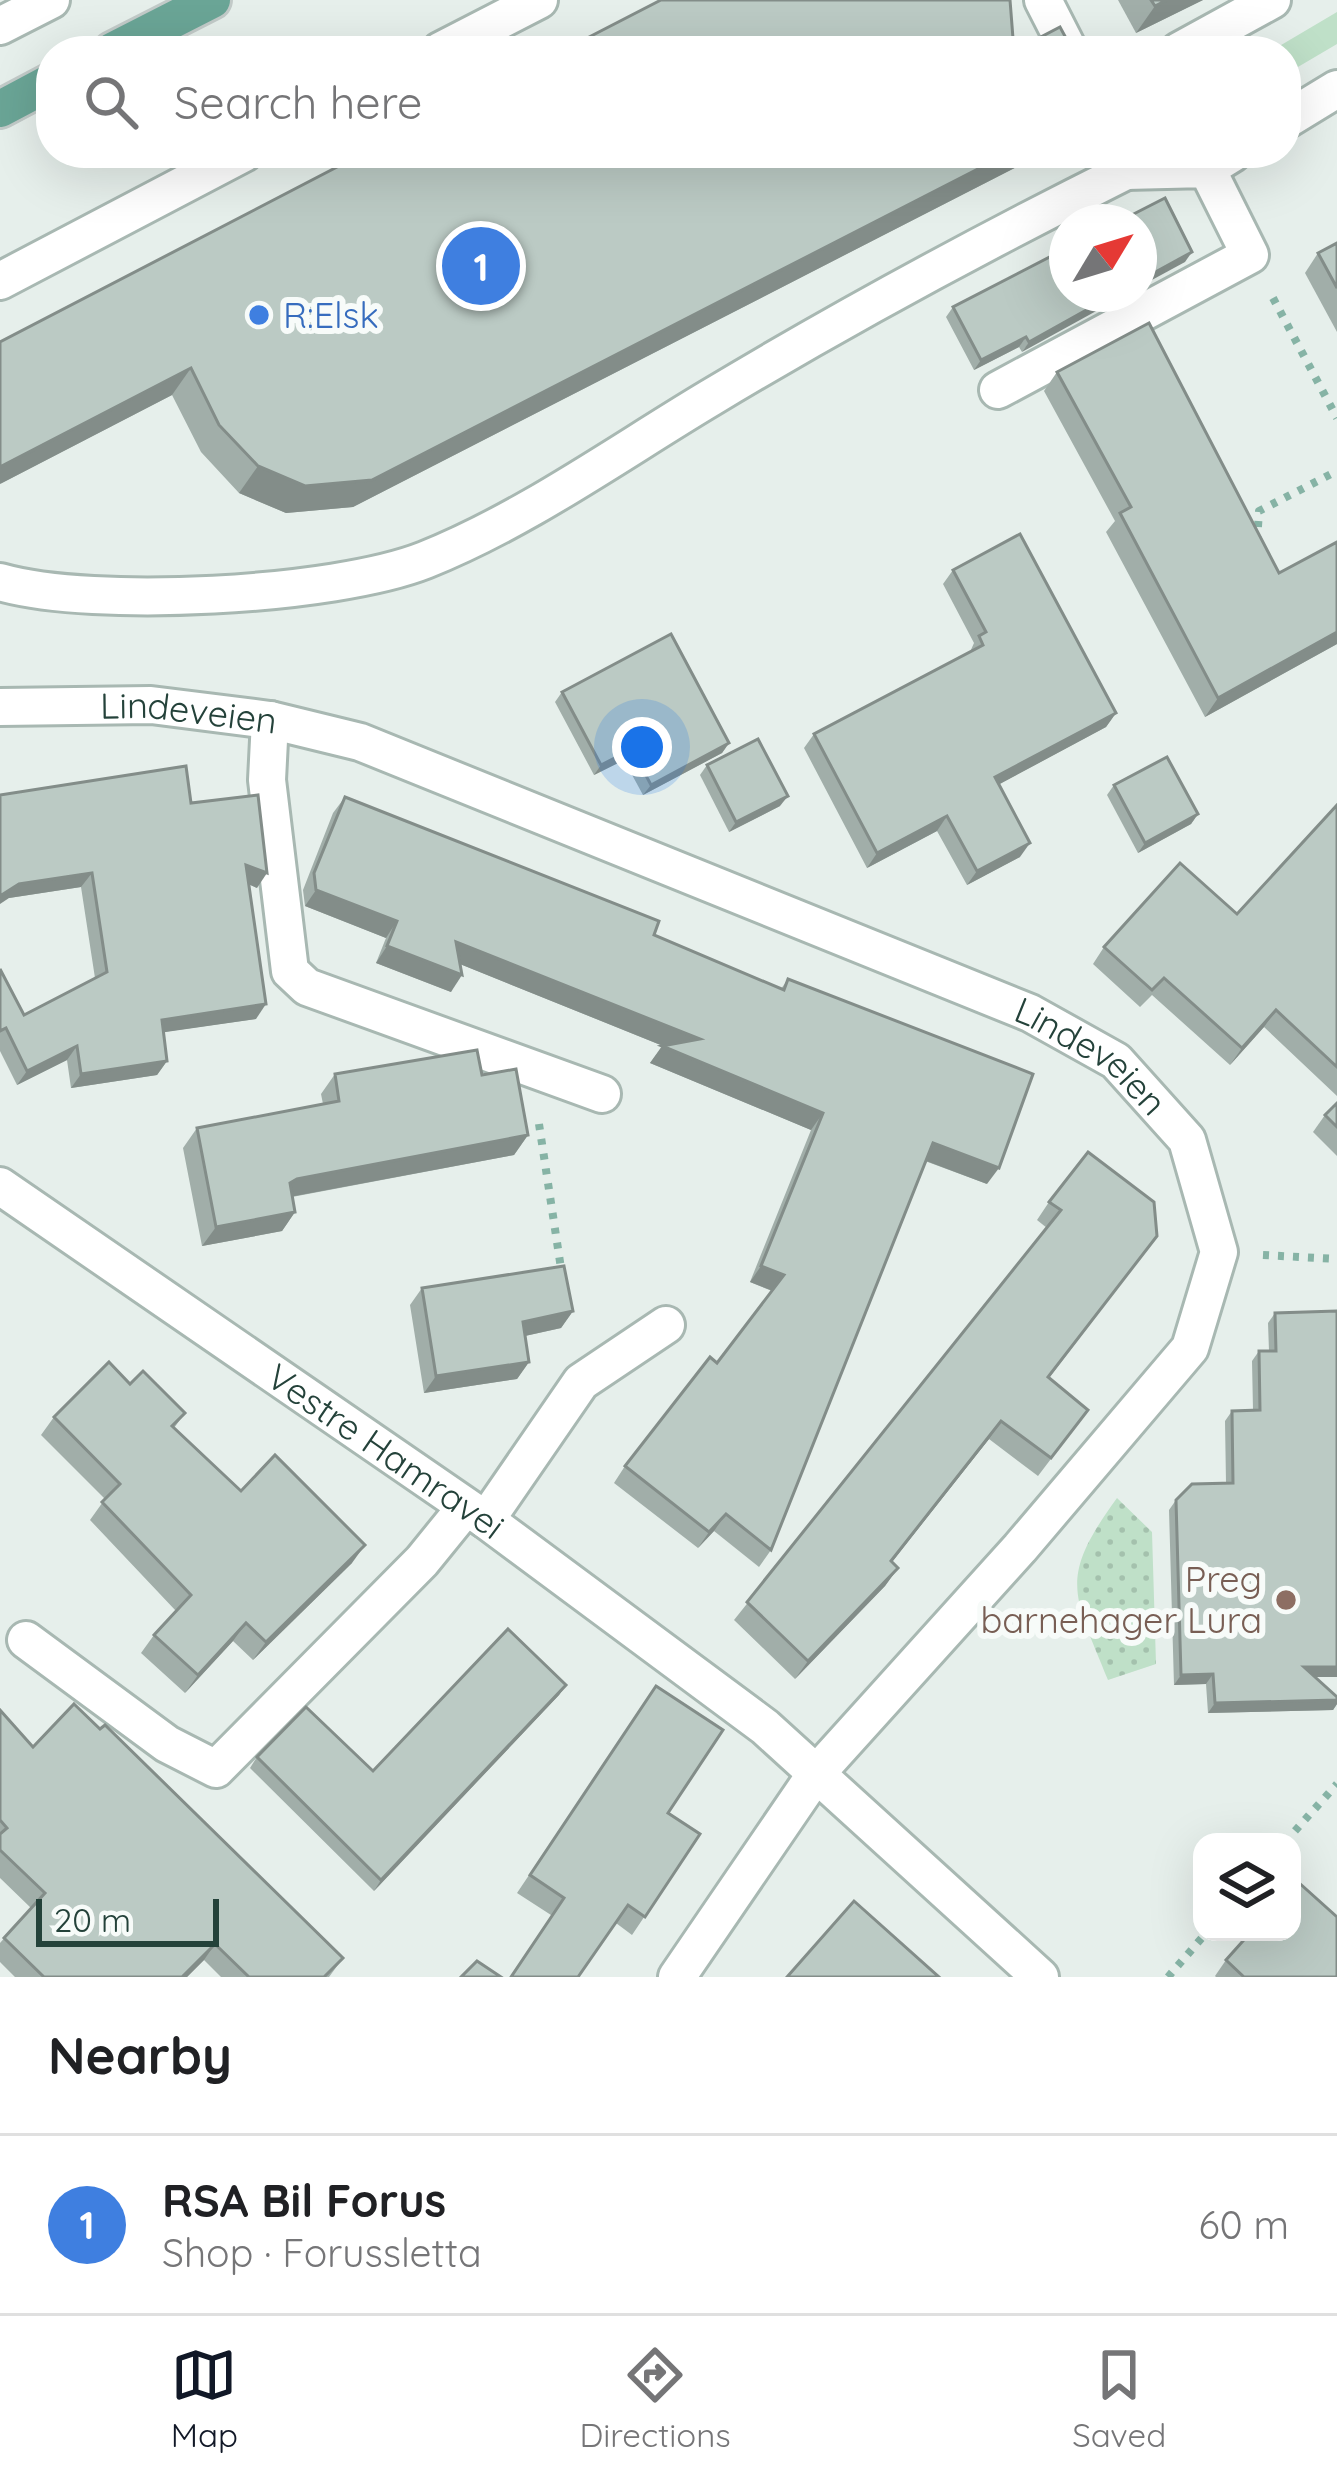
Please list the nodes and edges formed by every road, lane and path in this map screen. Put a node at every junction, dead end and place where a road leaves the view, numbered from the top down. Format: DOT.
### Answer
graph roads {
  1 [pos="51,0"];
  2 [pos="212,0"];
  3 [pos="538,0"];
  4 [pos="1043,0"];
  5 [pos="1272,0"];
  6 [pos="0,26"];
  7 [pos="141,36"];
  8 [pos="469,36"];
  9 [pos="1061,36"];
  10 [pos="1206,36"];
  11 [pos="1337,89"];
  12 [pos="36,90"];
  13 [pos="0,109"];
  14 [pos="1301,111"];
  15 [pos="215,168"];
  16 [pos="1111,168"];
  17 [pos="1222,168"];
  18 [pos="1250,255"];
  19 [pos="0,281"];
  20 [pos="998,389"];
  21 [pos="1337,418"];
  22 [pos="1337,471"];
  23 [pos="1257,547"];
  24 [pos="0,582"];
  25 [pos="0,707"];
  26 [pos="270,720"];
  27 [pos="537,1069"];
  28 [pos="602,1094"];
  29 [pos="0,1186"];
  30 [pos="1219,1252"];
  31 [pos="1337,1259"];
  32 [pos="564,1288"];
  33 [pos="666,1325"];
  34 [pos="475,1514"];
  35 [pos="26,1640"];
  36 [pos="814,1775"];
  37 [pos="1337,1784"];
  38 [pos="1293,1833"];
  39 [pos="1199,1941"];
  40 [pos="677,1977"];
  41 [pos="1040,1977"];
  42 [pos="1168,1977"];
  1 -- 6 [label="street"];
  2 -- 7 [label="main road"];
  3 -- 8 [label="street"];
  4 -- 9 [label="street"];
  5 -- 10 [label="street"];
  11 -- 14 [label="street"];
  12 -- 13 [label="main road"];
  15 -- 19 [label="street"];
  16 -- 24 [label="street"];
  17 -- 18 [label="street"];
  18 -- 20 [label="street"];
  18 -- 21 [label="path"];
  22 -- 23 [label="path"];
  25 -- 26 [label="street, Lindeveien"];
  26 -- 27 [label="street"];
  26 -- 30 [label="street, Lindeveien"];
  27 -- 28 [label="street"];
  27 -- 32 [label="path"];
  29 -- 34 [label="street, Vestre Hamravei"];
  30 -- 31 [label="path"];
  30 -- 36 [label="street"];
  33 -- 34 [label="street"];
  34 -- 35 [label="street"];
  34 -- 36 [label="street, Vestre Hamravei"];
  36 -- 40 [label="street"];
  36 -- 41 [label="street, Vestre Hamravei"];
  37 -- 38 [label="path"];
  39 -- 42 [label="path"];
}
